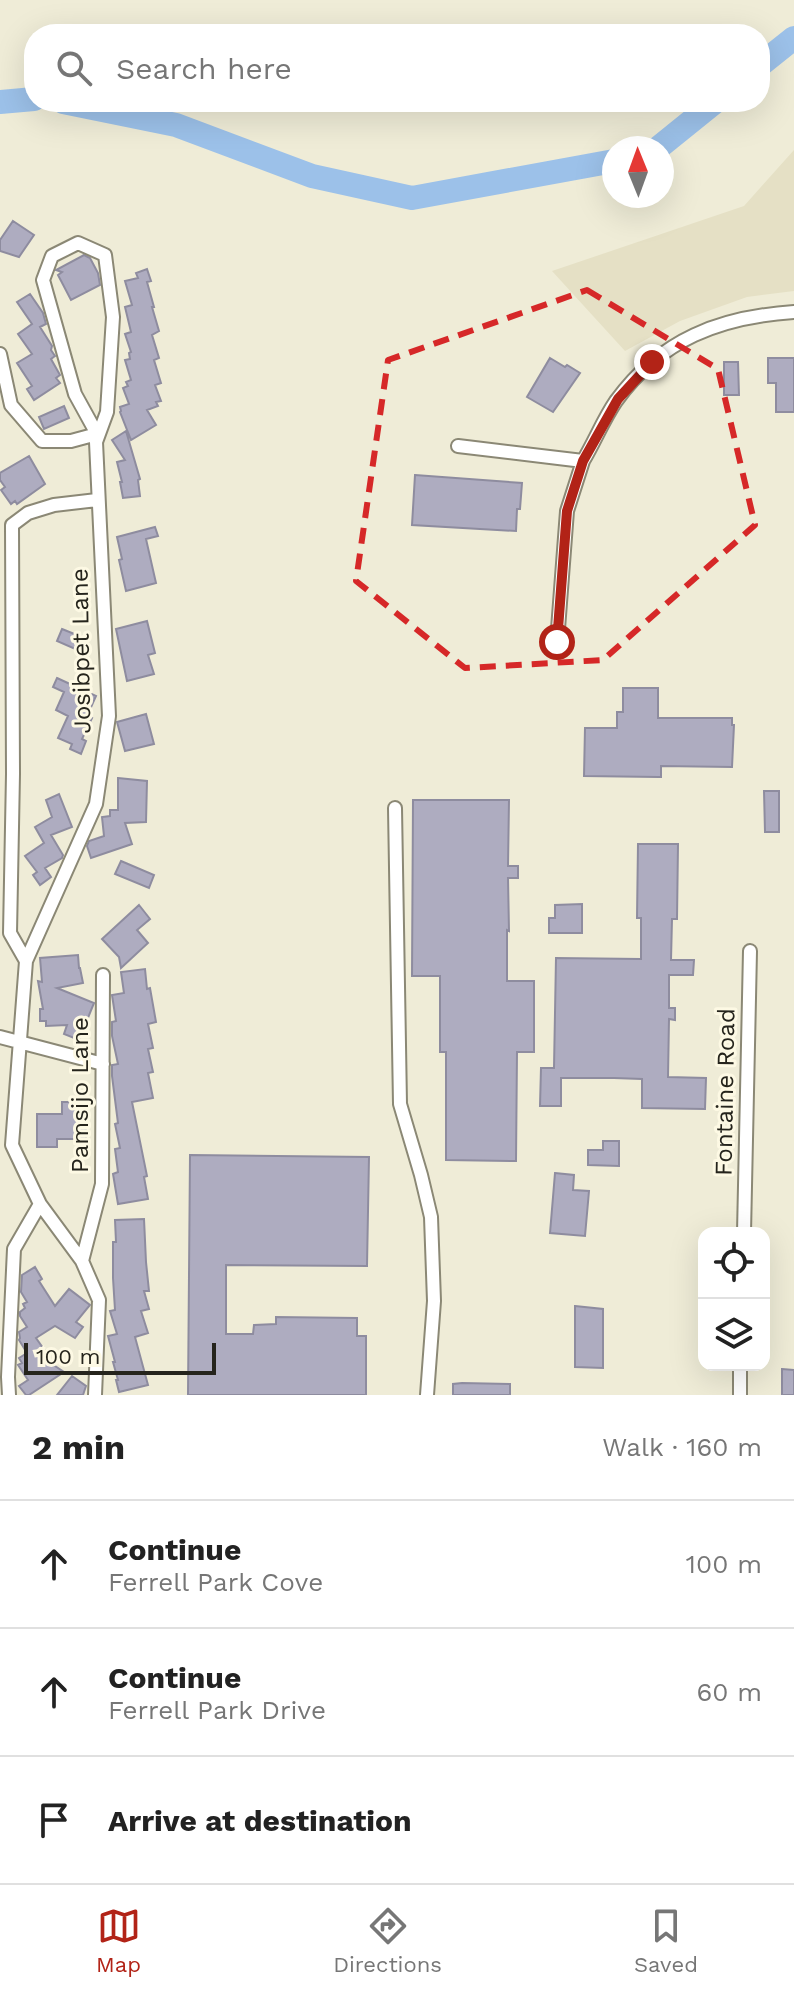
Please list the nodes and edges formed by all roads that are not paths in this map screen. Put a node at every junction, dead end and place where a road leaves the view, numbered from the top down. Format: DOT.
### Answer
graph roads {
  1 [pos="794,312"];
  2 [pos="0,354"];
  3 [pos="96,438"];
  4 [pos="458,446"];
  5 [pos="583,461"];
  6 [pos="97,500"];
  7 [pos="557,642"];
  8 [pos="0,768"];
  9 [pos="13,774"];
  10 [pos="395,808"];
  11 [pos="750,951"];
  12 [pos="26,961"];
  13 [pos="103,975"];
  14 [pos="0,1037"];
  15 [pos="20,1043"];
  16 [pos="103,1064"];
  17 [pos="40,1204"];
  18 [pos="744,1227"];
  19 [pos="82,1261"];
  20 [pos="740,1371"];
  21 [pos="9,1395"];
  22 [pos="95,1395"];
  23 [pos="427,1395"];
  24 [pos="740,1395"];
  1 -- 5 [label="street"];
  2 -- 3 [label="street"];
  3 -- 3 [label="street"];
  3 -- 6 [label="street, Josibpet Lane"];
  4 -- 5 [label="street"];
  5 -- 7 [label="street"];
  6 -- 9 [label="street"];
  6 -- 12 [label="street, Josibpet Lane"];
  8 -- 9 [label="street"];
  9 -- 12 [label="street"];
  10 -- 23 [label="street"];
  11 -- 18 [label="street, Fontaine Road"];
  12 -- 15 [label="street, Josibpet Lane"];
  13 -- 16 [label="street, Pamsijo Lane"];
  14 -- 15 [label="street"];
  15 -- 16 [label="street"];
  15 -- 17 [label="street, Josibpet Lane"];
  16 -- 19 [label="street, Pamsijo Lane"];
  17 -- 19 [label="street, Josibpet Lane"];
  17 -- 21 [label="street"];
  19 -- 22 [label="street, Josibpet Lane"];
  20 -- 24 [label="street"];
}
